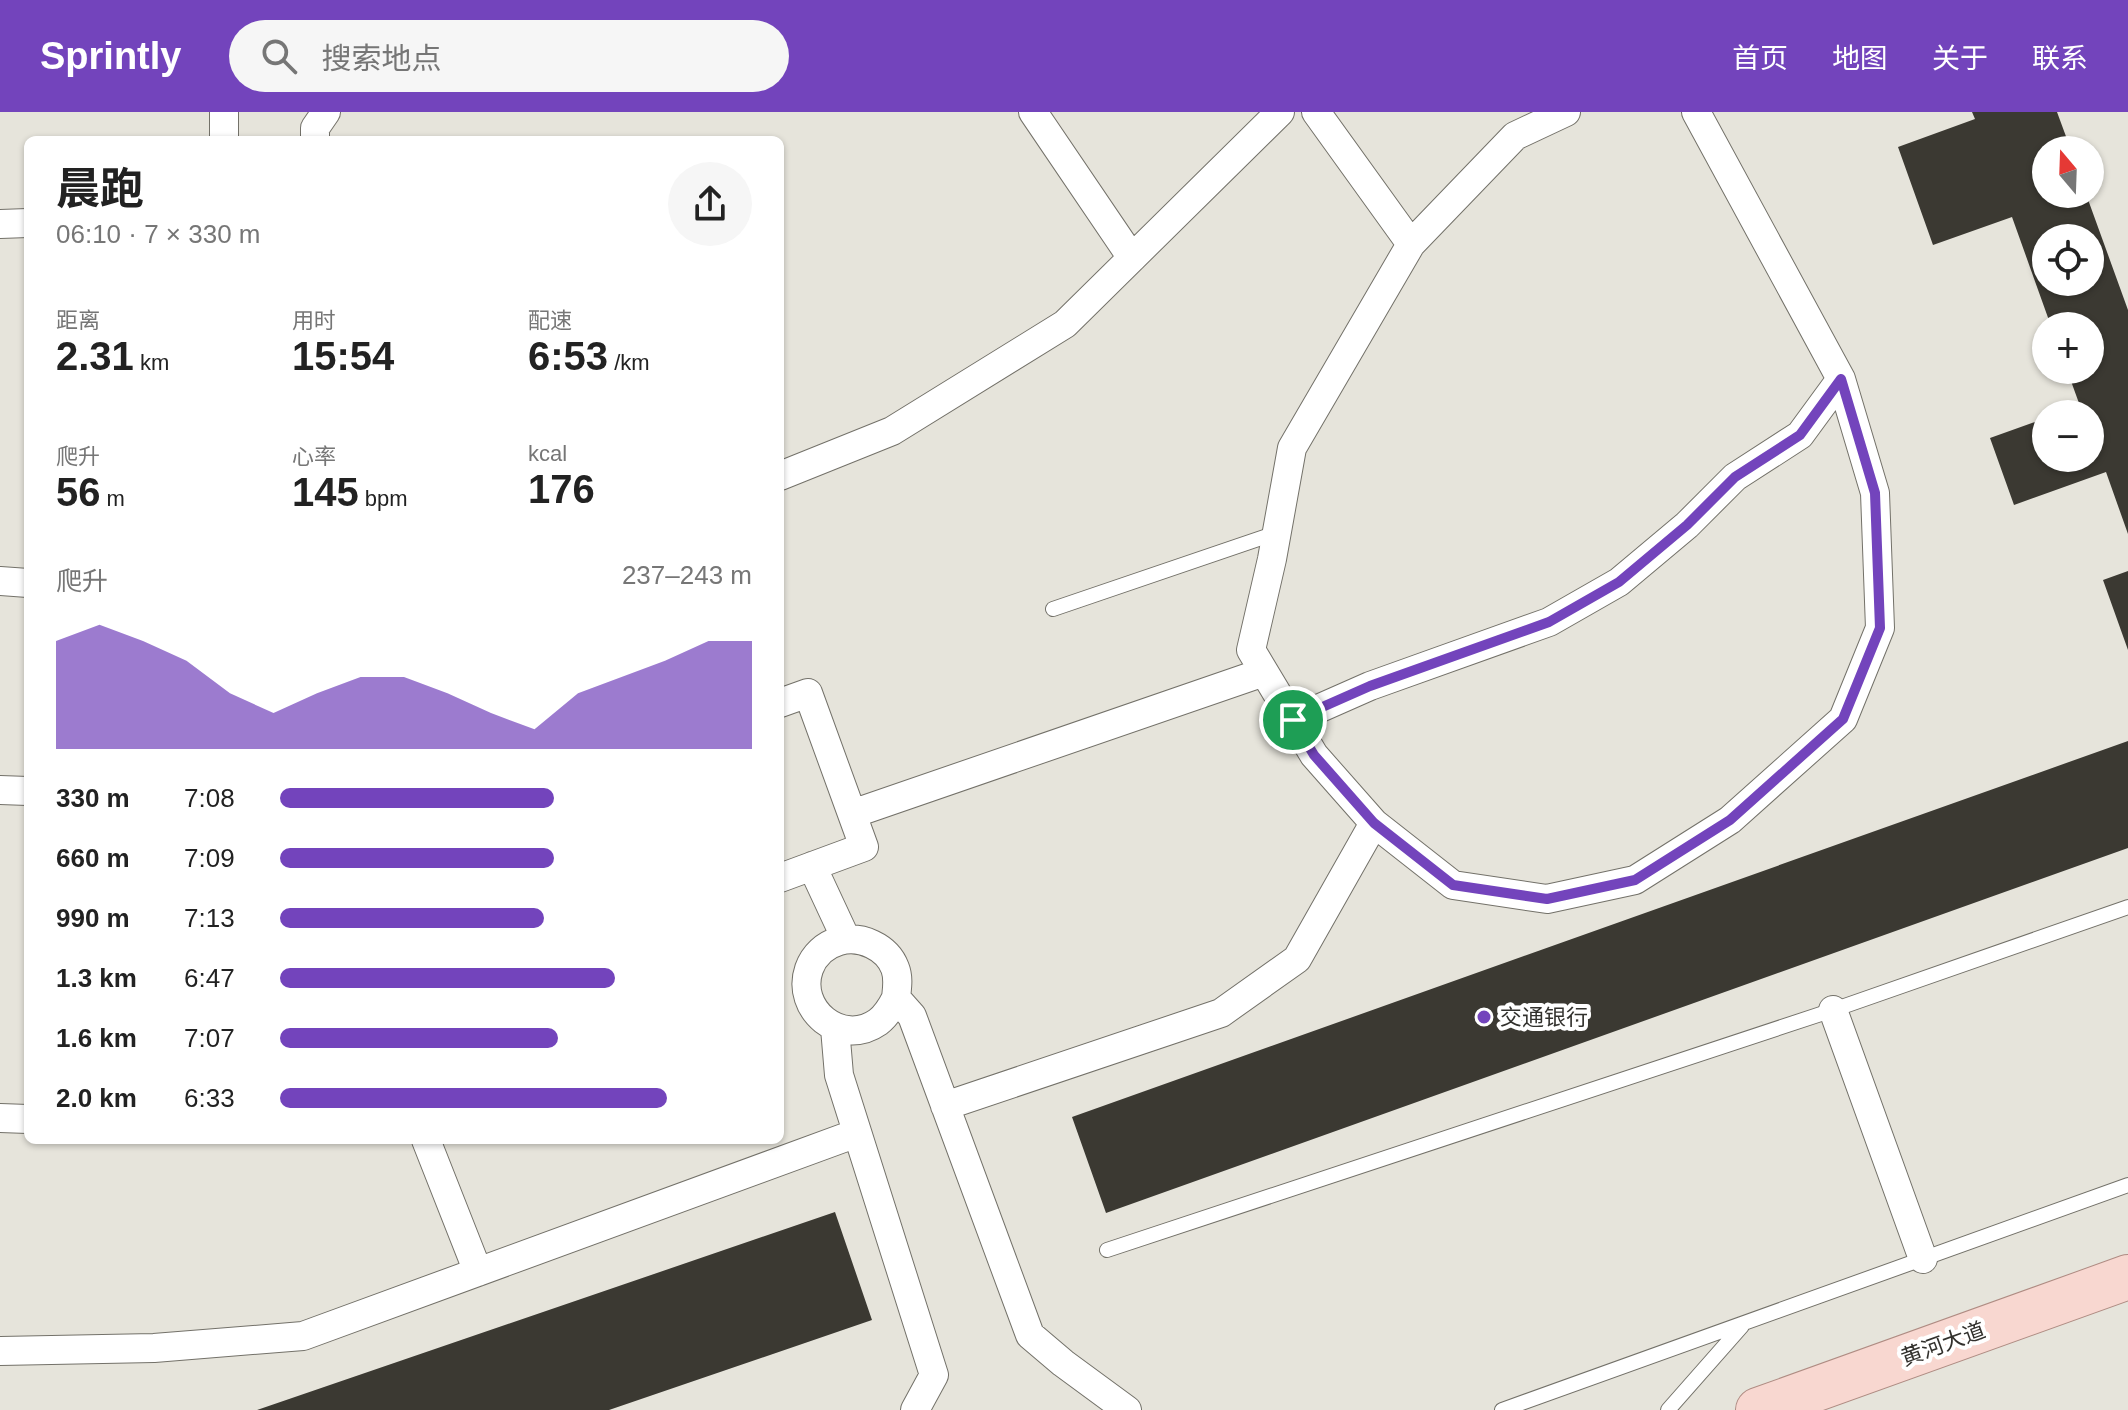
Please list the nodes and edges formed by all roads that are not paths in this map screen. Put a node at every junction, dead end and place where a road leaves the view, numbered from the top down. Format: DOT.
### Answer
graph roads {
  1 [pos="224,112"];
  2 [pos="326,112"];
  3 [pos="1033,112"];
  4 [pos="1280,112"];
  5 [pos="1316,112"];
  6 [pos="1566,112"];
  7 [pos="1696,112"];
  8 [pos="224,136"];
  9 [pos="315,136"];
  10 [pos="24,223"];
  11 [pos="0,224"];
  12 [pos="1411,244"];
  13 [pos="1132,258"];
  14 [pos="1841,379"];
  15 [pos="784,474"];
  16 [pos="1277,533"];
  17 [pos="0,581"];
  18 [pos="24,583"];
  19 [pos="1053,609"];
  20 [pos="1264,672"];
  21 [pos="784,702"];
  22 [pos="1293,720"];
  23 [pos="0,790"];
  24 [pos="24,791"];
  25 [pos="852,814"];
  26 [pos="1374,823"];
  27 [pos="812,866"];
  28 [pos="784,876"];
  29 [pos="2128,907"];
  30 [pos="846,939"];
  31 [pos="896,998"];
  32 [pos="1833,1010"];
  33 [pos="835,1028"];
  34 [pos="945,1106"];
  35 [pos="0,1118"];
  36 [pos="24,1119"];
  37 [pos="857,1133"];
  38 [pos="428,1144"];
  39 [pos="2128,1185"];
  40 [pos="1107,1250"];
  41 [pos="1923,1259"];
  42 [pos="478,1272"];
  43 [pos="2128,1277"];
  44 [pos="1744,1323"];
  45 [pos="0,1351"];
  46 [pos="915,1410"];
  47 [pos="1127,1410"];
  48 [pos="1502,1410"];
  49 [pos="1668,1410"];
  50 [pos="1758,1410"];
  1 -- 8 [label="street"];
  2 -- 9 [label="street"];
  3 -- 13 [label="street"];
  4 -- 13 [label="street"];
  5 -- 12 [label="street"];
  6 -- 12 [label="street"];
  7 -- 14 [label="street"];
  10 -- 11 [label="street"];
  12 -- 16 [label="street"];
  13 -- 15 [label="street"];
  14 -- 22 [label="street"];
  14 -- 26 [label="street"];
  16 -- 19 [label="lane"];
  16 -- 20 [label="street"];
  17 -- 18 [label="street"];
  20 -- 22 [label="street"];
  20 -- 25 [label="street"];
  21 -- 25 [label="street"];
  22 -- 26 [label="street"];
  23 -- 24 [label="street"];
  25 -- 27 [label="street"];
  26 -- 34 [label="street"];
  27 -- 28 [label="street"];
  27 -- 30 [label="street"];
  29 -- 32 [label="lane"];
  30 -- 31 [label="street"];
  30 -- 33 [label="street"];
  31 -- 33 [label="street"];
  31 -- 34 [label="street"];
  32 -- 40 [label="lane"];
  32 -- 41 [label="street"];
  33 -- 37 [label="street"];
  34 -- 47 [label="street"];
  35 -- 36 [label="street"];
  37 -- 42 [label="street"];
  37 -- 46 [label="street"];
  38 -- 42 [label="street"];
  39 -- 41 [label="lane"];
  41 -- 44 [label="lane"];
  42 -- 45 [label="street"];
  43 -- 50 [label="main road, 黄河大道"];
  44 -- 48 [label="lane"];
  44 -- 49 [label="lane"];
}
